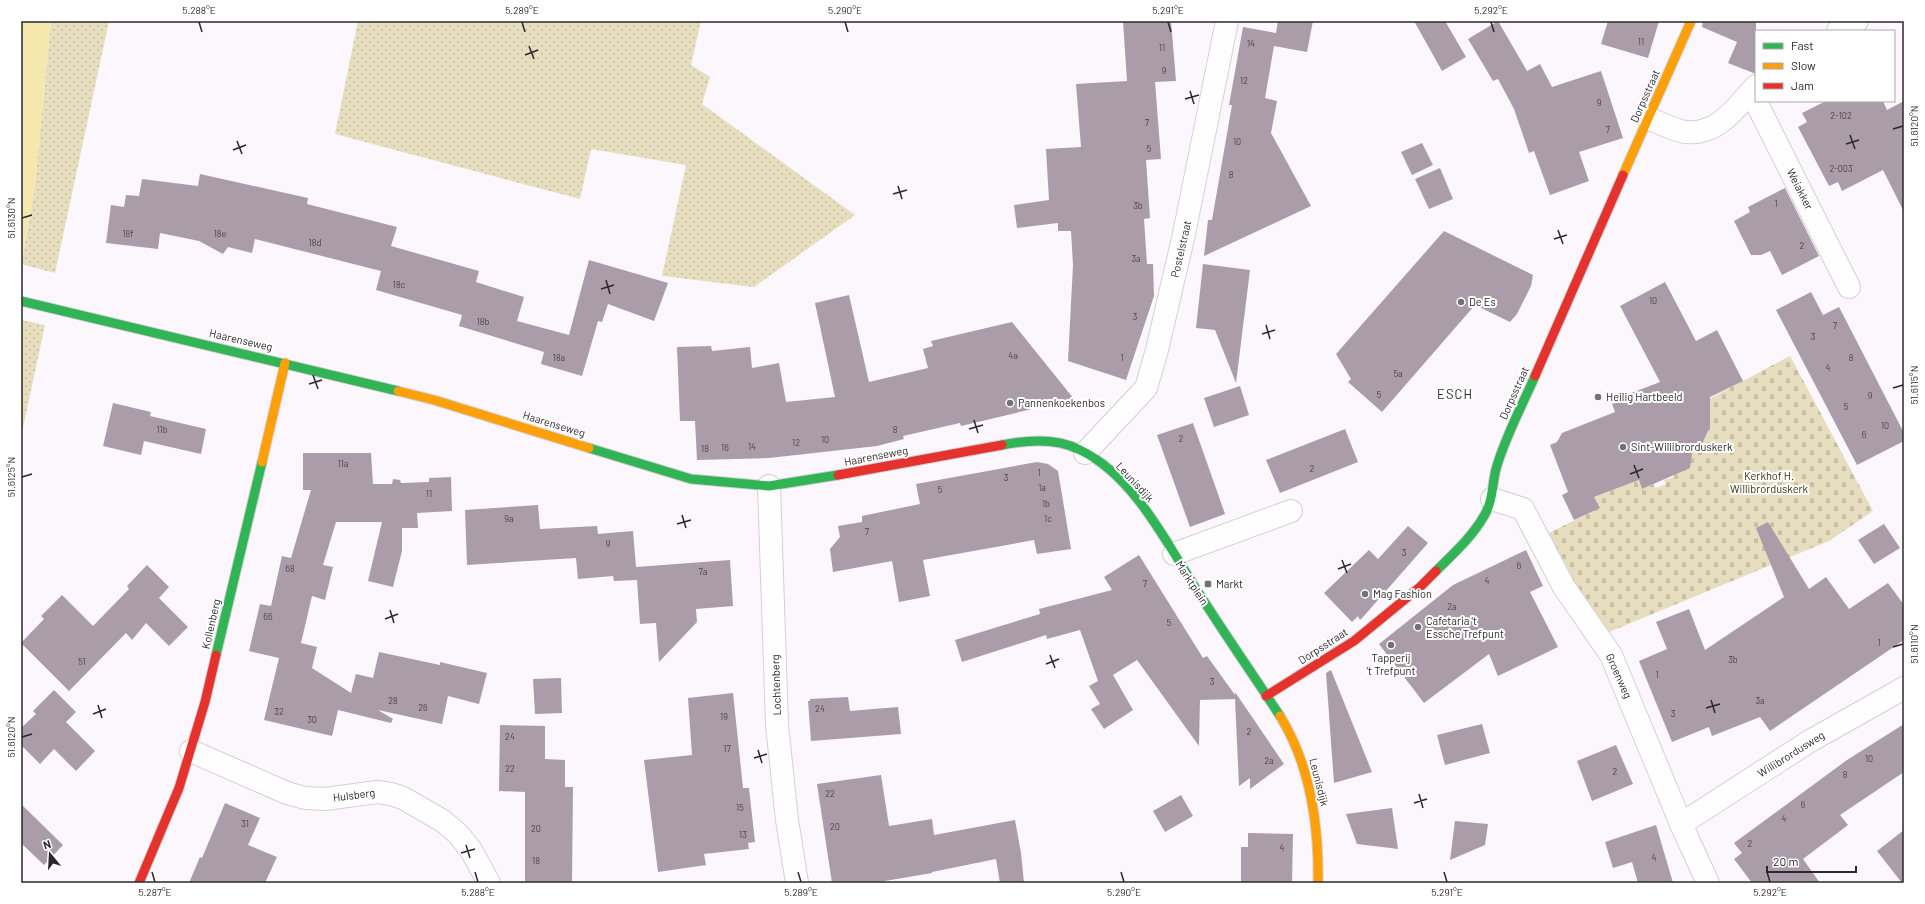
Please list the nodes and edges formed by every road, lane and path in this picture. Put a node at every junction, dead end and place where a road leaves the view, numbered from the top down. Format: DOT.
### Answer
graph roads {
  1 [pos="1227,21"];
  2 [pos="1691,21"];
  3 [pos="1857,21"];
  4 [pos="1840,30"];
  5 [pos="1753,89"];
  6 [pos="1759,102"];
  7 [pos="1648,118"];
  8 [pos="1849,287"];
  9 [pos="21,301"];
  10 [pos="285,363"];
  11 [pos="1085,452"];
  12 [pos="769,486"];
  13 [pos="1492,499"];
  14 [pos="1291,511"];
  15 [pos="1174,554"];
  16 [pos="1904,688"];
  17 [pos="1266,696"];
  18 [pos="190,750"];
  19 [pos="1681,824"];
  20 [pos="139,883"];
  21 [pos="489,883"];
  22 [pos="797,883"];
  23 [pos="1318,883"];
  24 [pos="1708,883"];
  1 -- 11 [label="street, Postelstraat"];
  2 -- 7 [label="street, Dorpsstraat"];
  3 -- 4 [label="street"];
  5 -- 7 [label="street"];
  6 -- 8 [label="street, Weiakker"];
  7 -- 13 [label="street, Dorpsstraat"];
  9 -- 10 [label="street, Haarenseweg"];
  10 -- 12 [label="street, Haarenseweg"];
  10 -- 18 [label="street, Kollenberg"];
  11 -- 12 [label="street, Haarenseweg"];
  11 -- 15 [label="street, Leunisdijk"];
  12 -- 22 [label="street, Lochtenberg"];
  13 -- 17 [label="street, Dorpsstraat"];
  13 -- 19 [label="street, Groenweg"];
  14 -- 15 [label="street, Marktplein"];
  15 -- 17 [label="street, Marktplein"];
  16 -- 19 [label="street, Willibrordusweg"];
  17 -- 23 [label="street, Leunisdijk"];
  18 -- 20 [label="street, Kollenberg"];
  18 -- 21 [label="street, Hulsberg"];
  19 -- 24 [label="street, Groenweg"];
}
